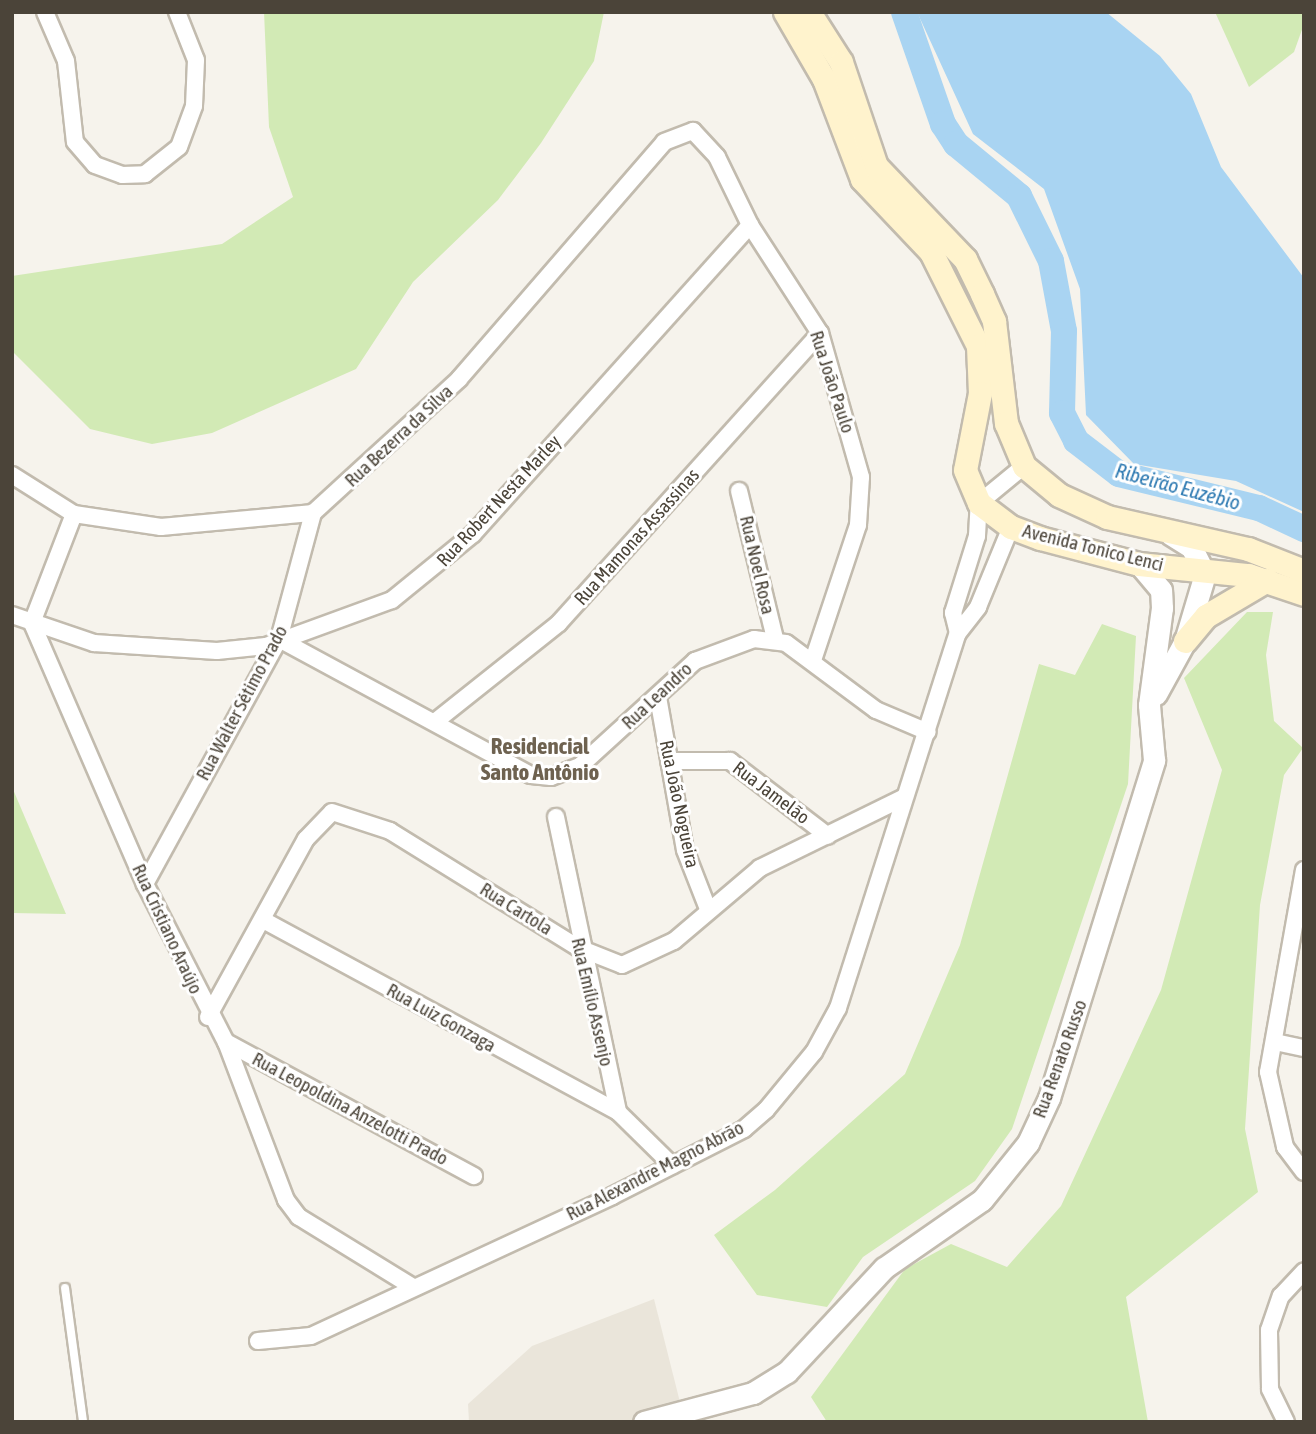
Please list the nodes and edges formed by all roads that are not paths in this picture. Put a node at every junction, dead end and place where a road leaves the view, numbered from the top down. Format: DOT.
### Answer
graph roads {
  1 [pos="45,12"];
  2 [pos="177,12"];
  3 [pos="785,12"];
  4 [pos="809,12"];
  5 [pos="693,131"];
  6 [pos="750,225"];
  7 [pos="820,333"];
  8 [pos="1024,466"];
  9 [pos="12,475"];
  10 [pos="739,491"];
  11 [pos="979,503"];
  12 [pos="313,513"];
  13 [pos="74,514"];
  14 [pos="1011,527"];
  15 [pos="1160,532"];
  16 [pos="1090,546"];
  17 [pos="1139,564"];
  18 [pos="967,570"];
  19 [pos="1304,571"];
  20 [pos="990,574"];
  21 [pos="1205,574"];
  22 [pos="1267,580"];
  23 [pos="1304,594"];
  24 [pos="12,615"];
  25 [pos="32,623"];
  26 [pos="958,633"];
  27 [pos="279,639"];
  28 [pos="775,639"];
  29 [pos="1185,641"];
  30 [pos="813,660"];
  31 [pos="658,697"];
  32 [pos="1149,705"];
  33 [pos="436,721"];
  34 [pos="928,732"];
  35 [pos="669,761"];
  36 [pos="903,798"];
  37 [pos="556,817"];
  38 [pos="828,836"];
  39 [pos="1304,870"];
  40 [pos="145,884"];
  41 [pos="708,909"];
  42 [pos="265,921"];
  43 [pos="1300,933"];
  44 [pos="579,948"];
  45 [pos="208,1017"];
  46 [pos="226,1042"];
  47 [pos="1275,1042"];
  48 [pos="1304,1048"];
  49 [pos="618,1112"];
  50 [pos="672,1165"];
  51 [pos="1304,1172"];
  52 [pos="474,1176"];
  53 [pos="1304,1271"];
  54 [pos="414,1287"];
  55 [pos="65,1288"];
  56 [pos="258,1341"];
  57 [pos="83,1422"];
  58 [pos="644,1422"];
  59 [pos="1286,1422"];
  1 -- 2 [label="street"];
  3 -- 11 [label="main road"];
  4 -- 8 [label="main road, Avenida Tonico Lenci"];
  5 -- 6 [label="street, Rua João Paulo"];
  5 -- 12 [label="street, Rua Bezerra da Silva"];
  6 -- 7 [label="street, Rua João Paulo"];
  6 -- 27 [label="street, Rua Robert Nesta Marley"];
  7 -- 30 [label="street, Rua João Paulo"];
  7 -- 33 [label="street, Rua Mamonas Assassinas"];
  8 -- 11 [label="street"];
  8 -- 15 [label="main road, Avenida Tonico Lenci"];
  9 -- 13 [label="street"];
  10 -- 28 [label="street, Rua Noel Rosa"];
  11 -- 14 [label="main road, Avenida Tonico Lenci"];
  11 -- 18 [label="street"];
  12 -- 13 [label="street"];
  12 -- 27 [label="street, Rua Walter Sétimo Prado"];
  13 -- 25 [label="street"];
  14 -- 16 [label="main road, Avenida Tonico Lenci"];
  14 -- 20 [label="street"];
  15 -- 16 [label="main road"];
  15 -- 19 [label="main road, Avenida Tonico Lenci"];
  15 -- 21 [label="street"];
  16 -- 17 [label="main road, Avenida Tonico Lenci"];
  17 -- 21 [label="main road, Avenida Tonico Lenci"];
  17 -- 32 [label="street, Rua Renato Russo"];
  18 -- 20 [label="street"];
  18 -- 26 [label="street"];
  20 -- 26 [label="street"];
  21 -- 22 [label="main road, Avenida Tonico Lenci"];
  21 -- 29 [label="street"];
  22 -- 23 [label="main road, Avenida Tonico Lenci"];
  22 -- 29 [label="main road"];
  24 -- 25 [label="street, Rua Robert Nesta Marley"];
  25 -- 27 [label="street, Rua Robert Nesta Marley"];
  25 -- 40 [label="street, Rua Cristiano Araújo"];
  26 -- 34 [label="street, Rua Alexandre Magno Abrão"];
  27 -- 33 [label="street, Rua Leandro"];
  27 -- 40 [label="street, Rua Walter Sétimo Prado"];
  28 -- 30 [label="street"];
  28 -- 31 [label="street, Rua Leandro"];
  29 -- 32 [label="street"];
  30 -- 34 [label="street"];
  31 -- 33 [label="street, Rua Leandro"];
  31 -- 35 [label="street, Rua João Nogueira"];
  32 -- 58 [label="street, Rua Renato Russo"];
  34 -- 36 [label="street, Rua Alexandre Magno Abrão"];
  35 -- 38 [label="street, Rua Jamelão"];
  35 -- 41 [label="street, Rua João Nogueira"];
  36 -- 38 [label="street, Rua Cartola"];
  36 -- 50 [label="street, Rua Alexandre Magno Abrão"];
  37 -- 44 [label="street, Rua Emílio Assenjo"];
  38 -- 41 [label="street, Rua Cartola"];
  39 -- 43 [label="street"];
  40 -- 45 [label="street, Rua Cristiano Araújo"];
  41 -- 44 [label="street, Rua Cartola"];
  42 -- 44 [label="street, Rua Cartola"];
  42 -- 45 [label="street, Rua Cartola"];
  42 -- 49 [label="street, Rua Luiz Gonzaga"];
  43 -- 47 [label="street"];
  44 -- 49 [label="street, Rua Emílio Assenjo"];
  45 -- 46 [label="street, Rua Cristiano Araújo"];
  46 -- 52 [label="street, Rua Leopoldina Anzelotti Prado"];
  46 -- 54 [label="street, Rua Cristiano Araújo"];
  47 -- 48 [label="street"];
  47 -- 51 [label="street"];
  49 -- 50 [label="street"];
  50 -- 54 [label="street, Rua Alexandre Magno Abrão"];
  53 -- 59 [label="street"];
  54 -- 56 [label="street, Rua Alexandre Magno Abrão"];
  55 -- 57 [label="lane"];
}
